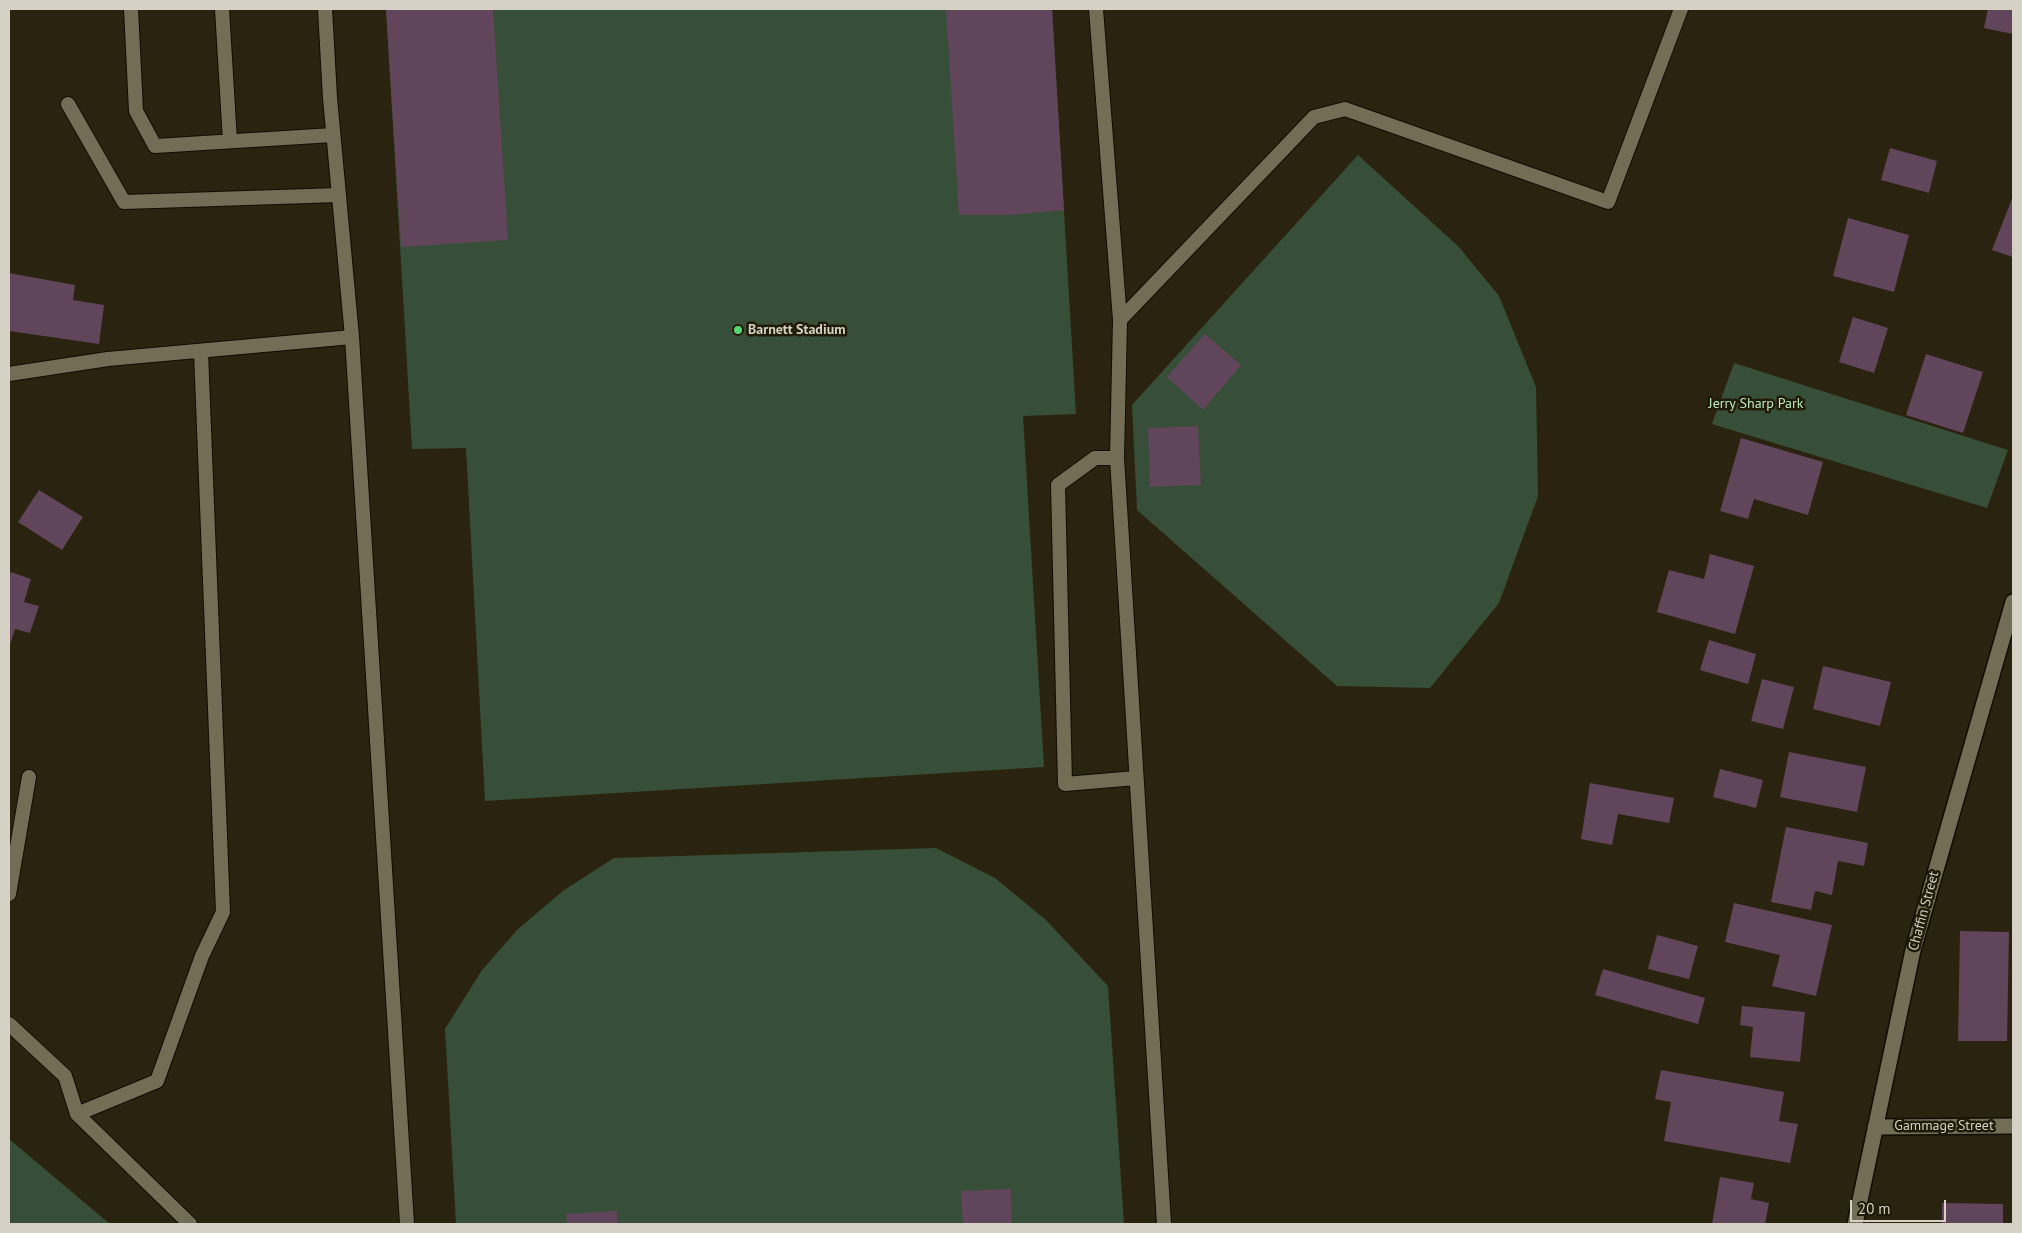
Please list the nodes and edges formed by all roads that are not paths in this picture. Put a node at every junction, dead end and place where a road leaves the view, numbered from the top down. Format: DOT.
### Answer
graph roads {
  1 [pos="131,9"];
  2 [pos="222,9"];
  3 [pos="325,9"];
  4 [pos="1096,9"];
  5 [pos="1681,9"];
  6 [pos="68,104"];
  7 [pos="334,135"];
  8 [pos="230,141"];
  9 [pos="339,196"];
  10 [pos="1120,320"];
  11 [pos="352,337"];
  12 [pos="201,352"];
  13 [pos="9,374"];
  14 [pos="1116,458"];
  15 [pos="2013,602"];
  16 [pos="30,777"];
  17 [pos="1136,778"];
  18 [pos="9,894"];
  19 [pos="9,1024"];
  20 [pos="77,1114"];
  21 [pos="2013,1126"];
  22 [pos="1875,1127"];
  23 [pos="190,1224"];
  24 [pos="407,1224"];
  25 [pos="1164,1224"];
  26 [pos="1855,1224"];
  1 -- 8 [label="lane"];
  2 -- 8 [label="lane"];
  3 -- 7 [label="lane"];
  4 -- 10 [label="lane"];
  5 -- 10 [label="lane"];
  6 -- 9 [label="lane"];
  7 -- 8 [label="lane"];
  7 -- 9 [label="lane"];
  9 -- 11 [label="lane"];
  10 -- 14 [label="lane"];
  11 -- 12 [label="lane"];
  11 -- 24 [label="lane"];
  12 -- 13 [label="lane"];
  12 -- 20 [label="lane"];
  14 -- 17 [label="lane"];
  14 -- 17 [label="lane"];
  15 -- 22 [label="street, Chaffin Street"];
  16 -- 18 [label="lane"];
  17 -- 25 [label="lane"];
  19 -- 20 [label="lane"];
  20 -- 23 [label="lane"];
  21 -- 22 [label="street, Gammage Street"];
  22 -- 26 [label="street, Chaffin Street"];
}
